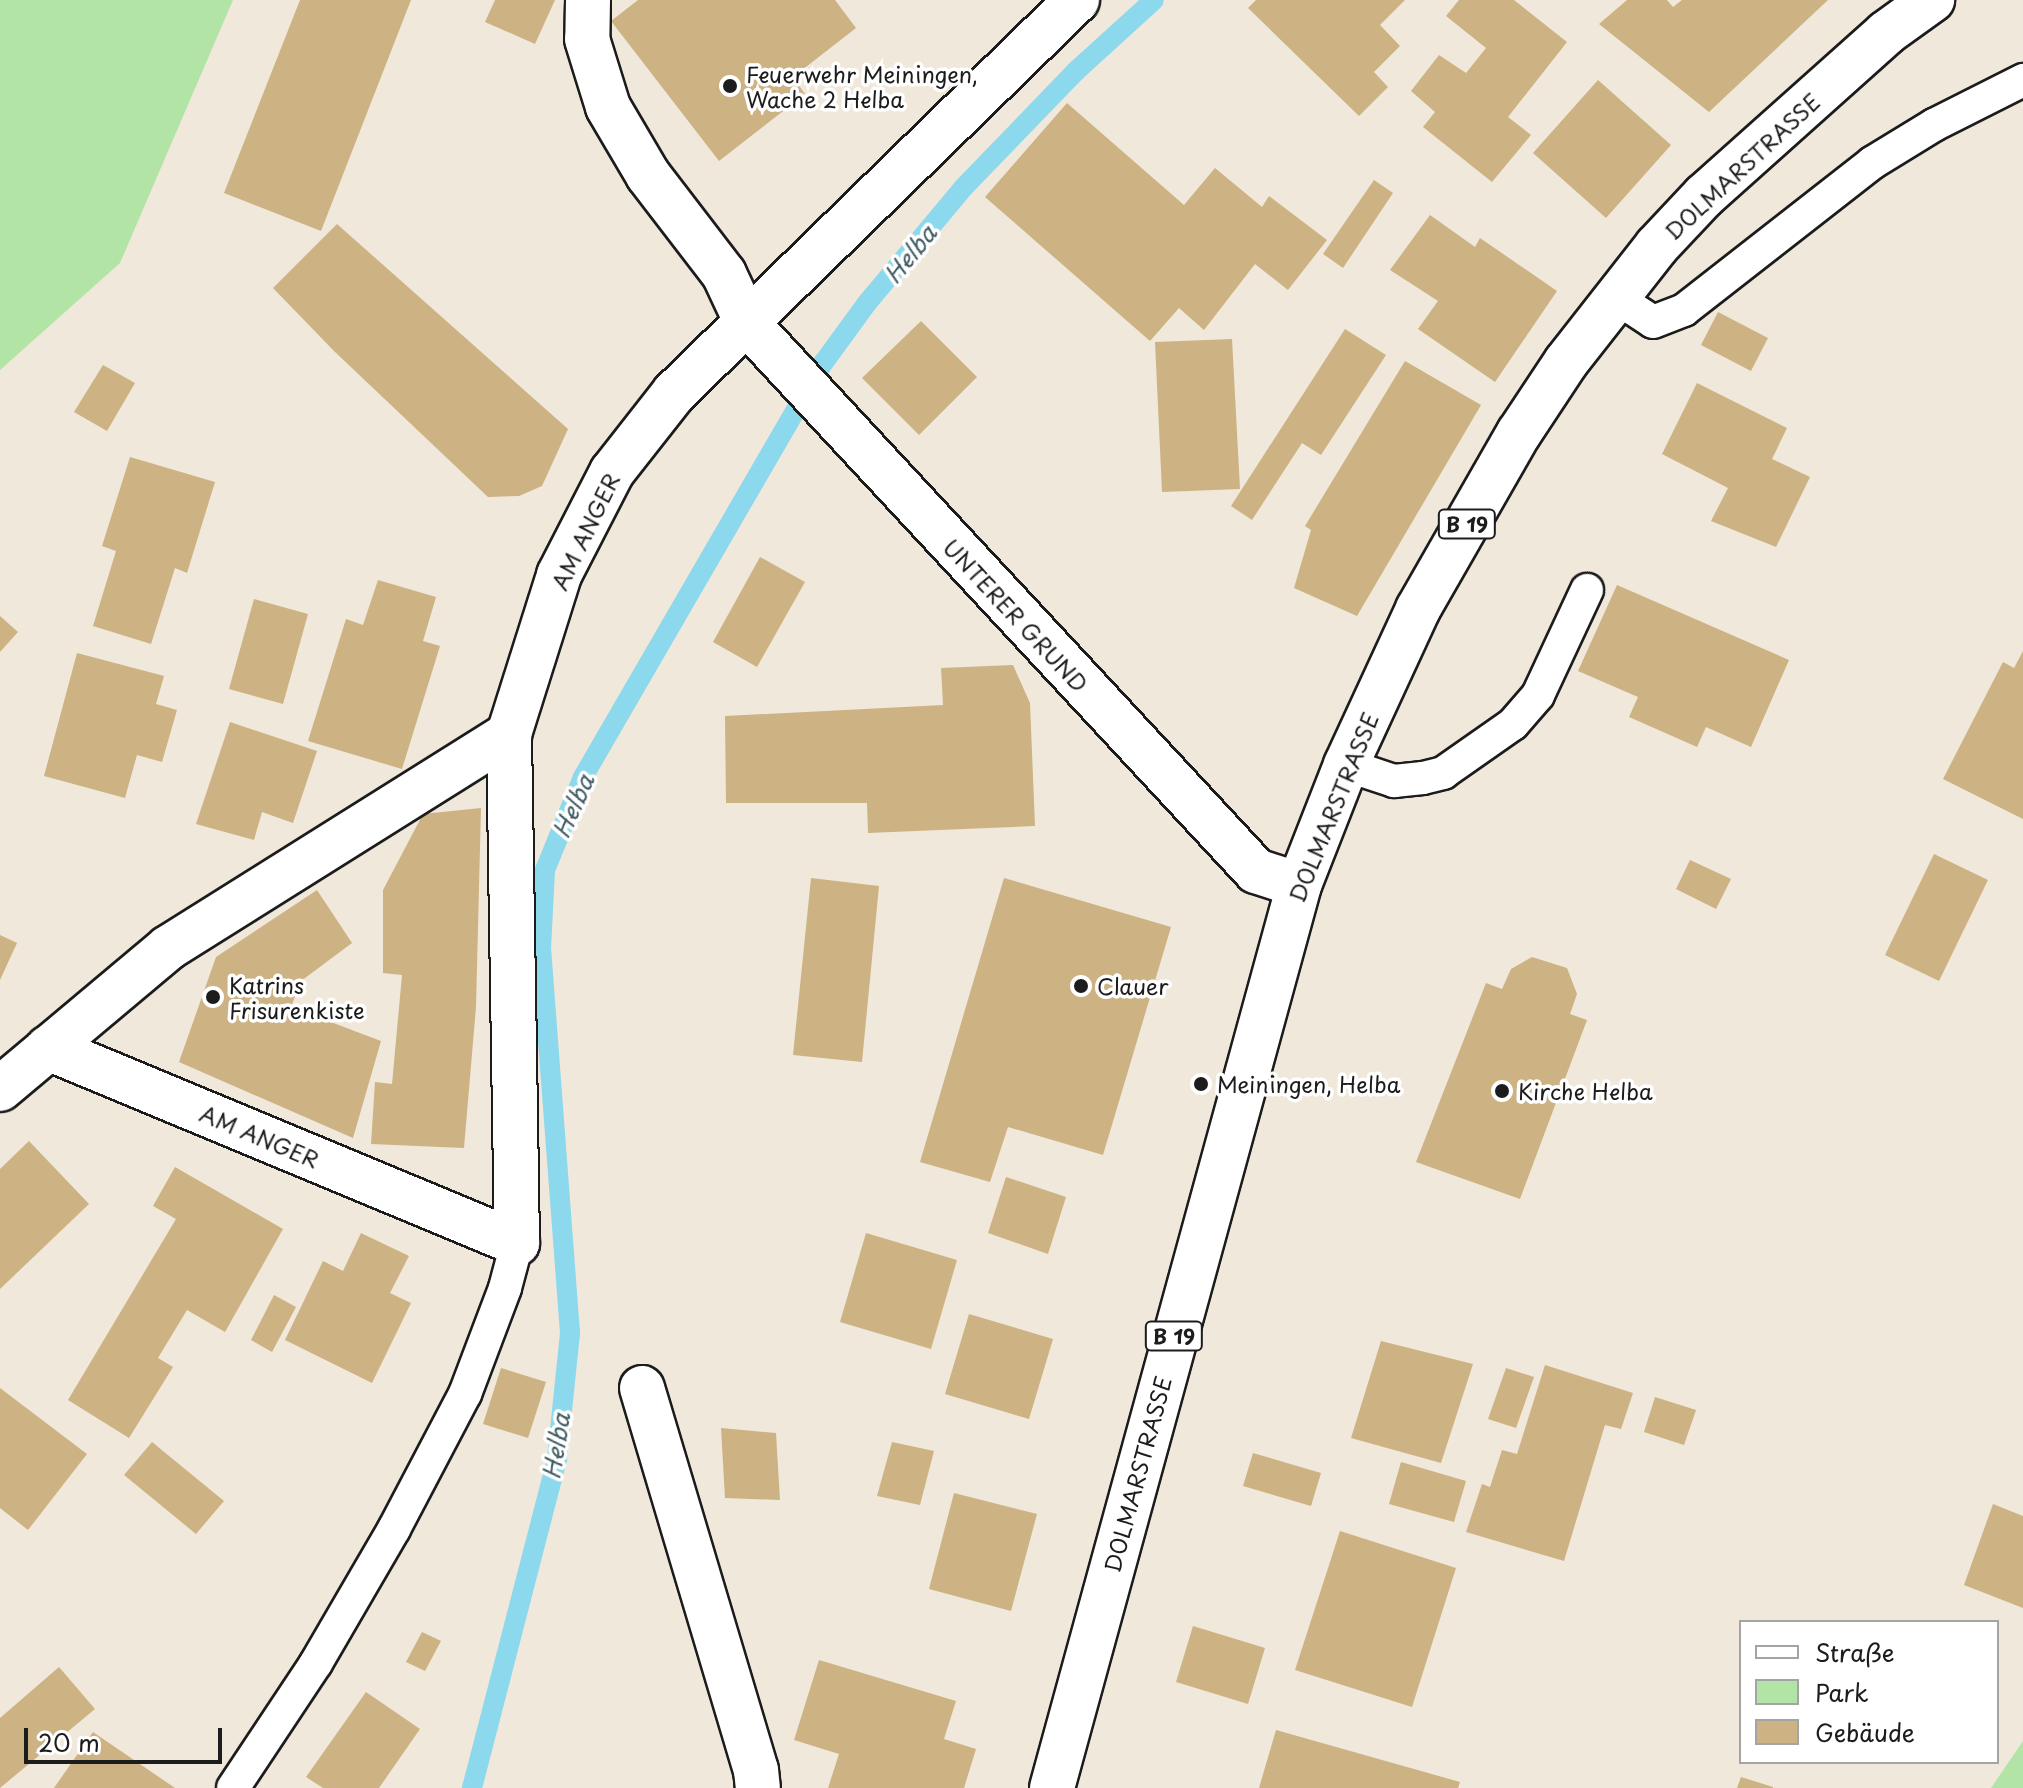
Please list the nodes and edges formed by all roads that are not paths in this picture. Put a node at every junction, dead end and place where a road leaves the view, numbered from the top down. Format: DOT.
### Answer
graph roads {
  1 [pos="588,0"];
  2 [pos="1077,0"];
  3 [pos="1932,0"];
  4 [pos="2023,80"];
  5 [pos="1615,297"];
  6 [pos="747,323"];
  7 [pos="1587,590"];
  8 [pos="509,734"];
  9 [pos="1346,765"];
  10 [pos="1299,885"];
  11 [pos="48,1048"];
  12 [pos="0,1089"];
  13 [pos="517,1243"];
  14 [pos="642,1388"];
  15 [pos="233,1788"];
  16 [pos="758,1788"];
  17 [pos="1052,1788"];
  1 -- 6 [label="street"];
  2 -- 6 [label="street, AM ANGER"];
  3 -- 5 [label="street, DOLMARSTRASSE / B 19"];
  4 -- 5 [label="lane"];
  5 -- 9 [label="street, DOLMARSTRASSE / B 19"];
  6 -- 8 [label="street, AM ANGER"];
  6 -- 10 [label="street, UNTERER GRUND"];
  7 -- 9 [label="lane"];
  8 -- 11 [label="street"];
  8 -- 13 [label="street, AM ANGER"];
  9 -- 10 [label="street, DOLMARSTRASSE / B 19"];
  10 -- 17 [label="street, DOLMARSTRASSE / B 19"];
  11 -- 12 [label="street"];
  11 -- 13 [label="street, AM ANGER"];
  13 -- 15 [label="lane"];
  14 -- 16 [label="street"];
}
